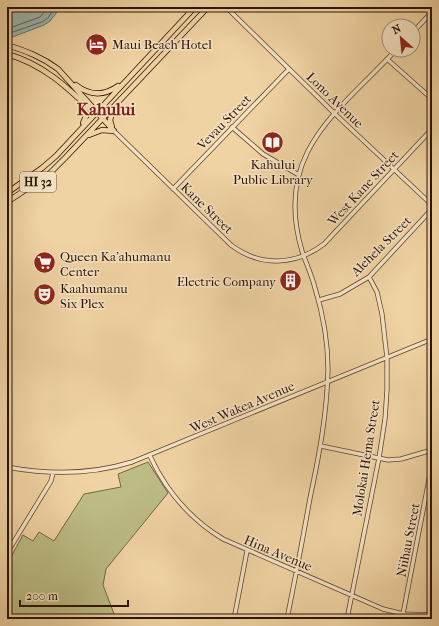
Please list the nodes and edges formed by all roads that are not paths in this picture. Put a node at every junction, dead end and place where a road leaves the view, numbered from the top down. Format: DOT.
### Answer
graph roads {
  1 [pos="196,7"];
  2 [pos="208,7"];
  3 [pos="226,7"];
  4 [pos="432,12"];
  5 [pos="421,24"];
  6 [pos="7,46"];
  7 [pos="154,50"];
  8 [pos="7,54"];
  9 [pos="161,57"];
  10 [pos="42,58"];
  11 [pos="387,59"];
  12 [pos="37,66"];
  13 [pos="289,69"];
  14 [pos="66,77"];
  15 [pos="126,80"];
  16 [pos="75,95"];
  17 [pos="432,99"];
  18 [pos="114,106"];
  19 [pos="96,112"];
  20 [pos="334,113"];
  21 [pos="103,119"];
  22 [pos="232,127"];
  23 [pos="432,129"];
  24 [pos="79,130"];
  25 [pos="114,131"];
  26 [pos="85,138"];
  27 [pos="394,170"];
  28 [pos="299,175"];
  29 [pos="174,189"];
  30 [pos="7,193"];
  31 [pos="7,202"];
  32 [pos="432,205"];
  33 [pos="432,209"];
  34 [pos="304,256"];
  35 [pos="369,277"];
  36 [pos="319,300"];
  37 [pos="432,339"];
  38 [pos="387,358"];
  39 [pos="328,382"];
  40 [pos="321,446"];
  41 [pos="432,450"];
  42 [pos="150,456"];
  43 [pos="379,458"];
  44 [pos="432,464"];
  45 [pos="7,467"];
  46 [pos="53,473"];
  47 [pos="247,551"];
  48 [pos="7,553"];
  49 [pos="296,571"];
  50 [pos="351,596"];
  51 [pos="403,614"];
  52 [pos="432,615"];
  53 [pos="234,619"];
  54 [pos="287,619"];
  55 [pos="347,619"];
  56 [pos="402,619"];
  1 -- 7 [label="main road, HI 32"];
  2 -- 9 [label="main road, HI 32"];
  3 -- 13 [label="street, Lono Avenue"];
  4 -- 5 [label="street"];
  6 -- 10 [label="main road"];
  7 -- 9 [label="main road"];
  7 -- 15 [label="main road, HI 32"];
  8 -- 12 [label="main road"];
  9 -- 18 [label="main road, HI 32"];
  10 -- 12 [label="main road"];
  10 -- 14 [label="main road"];
  11 -- 17 [label="street"];
  11 -- 20 [label="street"];
  12 -- 16 [label="main road"];
  13 -- 20 [label="street, Lono Avenue"];
  13 -- 22 [label="street, Vevau Street"];
  14 -- 15 [label="main road"];
  14 -- 19 [label="main road"];
  15 -- 19 [label="main road, HI 32"];
  16 -- 19 [label="main road"];
  16 -- 24 [label="main road"];
  18 -- 21 [label="main road, HI 32"];
  18 -- 25 [label="main road"];
  19 -- 21 [label="main road"];
  19 -- 24 [label="main road, HI 32"];
  20 -- 27 [label="street, Lono Avenue"];
  20 -- 28 [label="street"];
  21 -- 25 [label="main road"];
  21 -- 26 [label="main road, HI 32"];
  22 -- 28 [label="street"];
  22 -- 29 [label="street, Vevau Street"];
  23 -- 27 [label="street, West Kane Street"];
  24 -- 30 [label="main road, HI 32"];
  25 -- 26 [label="main road"];
  25 -- 29 [label="street, Kane Street"];
  26 -- 31 [label="main road, HI 32"];
  27 -- 32 [label="street, Lono Avenue"];
  27 -- 34 [label="street, West Kane Street"];
  28 -- 34 [label="street"];
  29 -- 34 [label="street, Kane Street"];
  33 -- 35 [label="street, Alehela Street"];
  34 -- 36 [label="street"];
  35 -- 36 [label="street, Alehela Street"];
  35 -- 38 [label="street, Molokai Hema Street"];
  36 -- 39 [label="street"];
  37 -- 38 [label="street, West Wakea Avenue"];
  38 -- 39 [label="street, West Wakea Avenue"];
  38 -- 43 [label="street, Molokai Hema Street"];
  39 -- 40 [label="street"];
  39 -- 42 [label="street, West Wakea Avenue"];
  40 -- 43 [label="street"];
  40 -- 49 [label="street"];
  41 -- 43 [label="street"];
  42 -- 46 [label="street, West Wakea Avenue"];
  42 -- 47 [label="street, Hina Avenue"];
  43 -- 50 [label="street, Molokai Hema Street"];
  44 -- 51 [label="street, Niihau Street"];
  45 -- 46 [label="street, West Wakea Avenue"];
  46 -- 48 [label="street"];
  47 -- 49 [label="street, Hina Avenue"];
  47 -- 53 [label="street"];
  49 -- 50 [label="street, Hina Avenue"];
  49 -- 54 [label="street"];
  50 -- 51 [label="street, Hina Avenue"];
  50 -- 55 [label="street, Molokai Hema Street"];
  51 -- 52 [label="street, Hina Avenue"];
  51 -- 56 [label="street, Niihau Street"];
}
